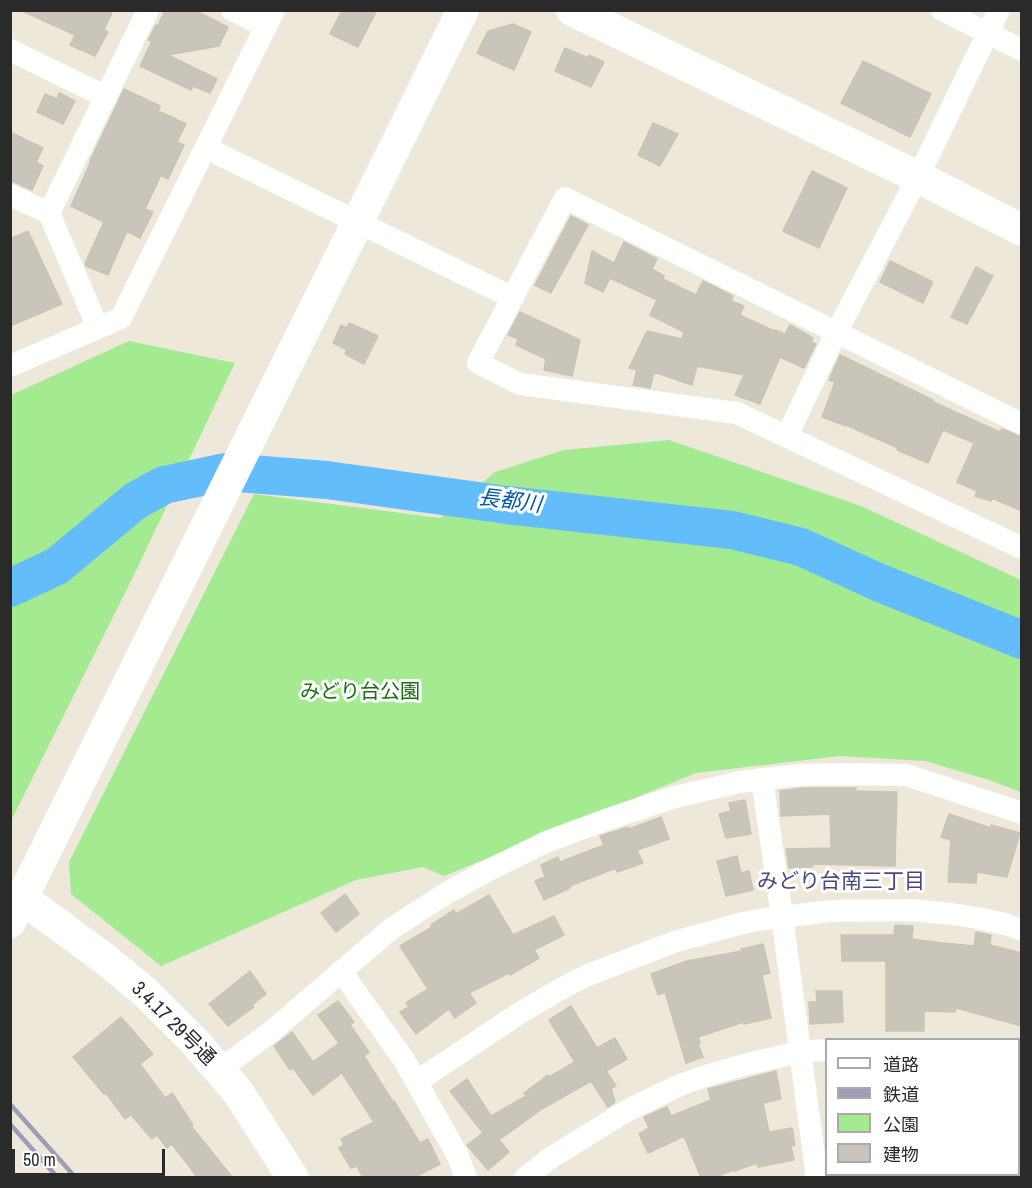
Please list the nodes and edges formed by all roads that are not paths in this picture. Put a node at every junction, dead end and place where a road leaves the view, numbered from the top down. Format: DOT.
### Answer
graph roads {
  1 [pos="148,10"];
  2 [pos="232,10"];
  3 [pos="463,10"];
  4 [pos="572,10"];
  5 [pos="942,10"];
  6 [pos="999,10"];
  7 [pos="270,19"];
  8 [pos="987,33"];
  9 [pos="10,50"];
  10 [pos="1022,50"];
  11 [pos="105,97"];
  12 [pos="206,148"];
  13 [pos="918,177"];
  14 [pos="10,195"];
  15 [pos="49,213"];
  16 [pos="358,223"];
  17 [pos="1022,230"];
  18 [pos="513,298"];
  19 [pos="98,328"];
  20 [pos="836,333"];
  21 [pos="10,366"];
  22 [pos="1022,424"];
  23 [pos="787,436"];
  24 [pos="1022,548"];
  25 [pos="762,779"];
  26 [pos="1022,813"];
  27 [pos="16,910"];
  28 [pos="782,916"];
  29 [pos="1022,930"];
  30 [pos="341,971"];
  31 [pos="825,1050"];
  32 [pos="800,1052"];
  33 [pos="219,1070"];
  34 [pos="416,1082"];
  35 [pos="293,1178"];
  36 [pos="466,1178"];
  37 [pos="525,1178"];
  38 [pos="818,1178"];
  1 -- 11 [label="street"];
  2 -- 7 [label="street"];
  3 -- 16 [label="street"];
  4 -- 13 [label="street"];
  5 -- 8 [label="street"];
  6 -- 8 [label="street"];
  7 -- 12 [label="street"];
  8 -- 10 [label="street"];
  8 -- 13 [label="street"];
  9 -- 11 [label="street"];
  11 -- 15 [label="street"];
  12 -- 16 [label="street"];
  12 -- 19 [label="street"];
  13 -- 17 [label="street"];
  13 -- 20 [label="street"];
  14 -- 15 [label="street"];
  15 -- 19 [label="street"];
  16 -- 18 [label="street"];
  16 -- 27 [label="street"];
  18 -- 20 [label="street"];
  18 -- 23 [label="street"];
  19 -- 21 [label="street"];
  20 -- 22 [label="street"];
  20 -- 23 [label="street"];
  23 -- 24 [label="street"];
  25 -- 26 [label="street"];
  25 -- 28 [label="street"];
  25 -- 30 [label="street"];
  27 -- 33 [label="street, 3.4.17 29号通"];
  28 -- 29 [label="street"];
  28 -- 32 [label="street"];
  28 -- 34 [label="street"];
  30 -- 33 [label="street"];
  30 -- 34 [label="street"];
  31 -- 32 [label="street"];
  32 -- 37 [label="street"];
  32 -- 38 [label="street"];
  33 -- 35 [label="street, 3.4.17 29号通"];
  34 -- 36 [label="street"];
}
